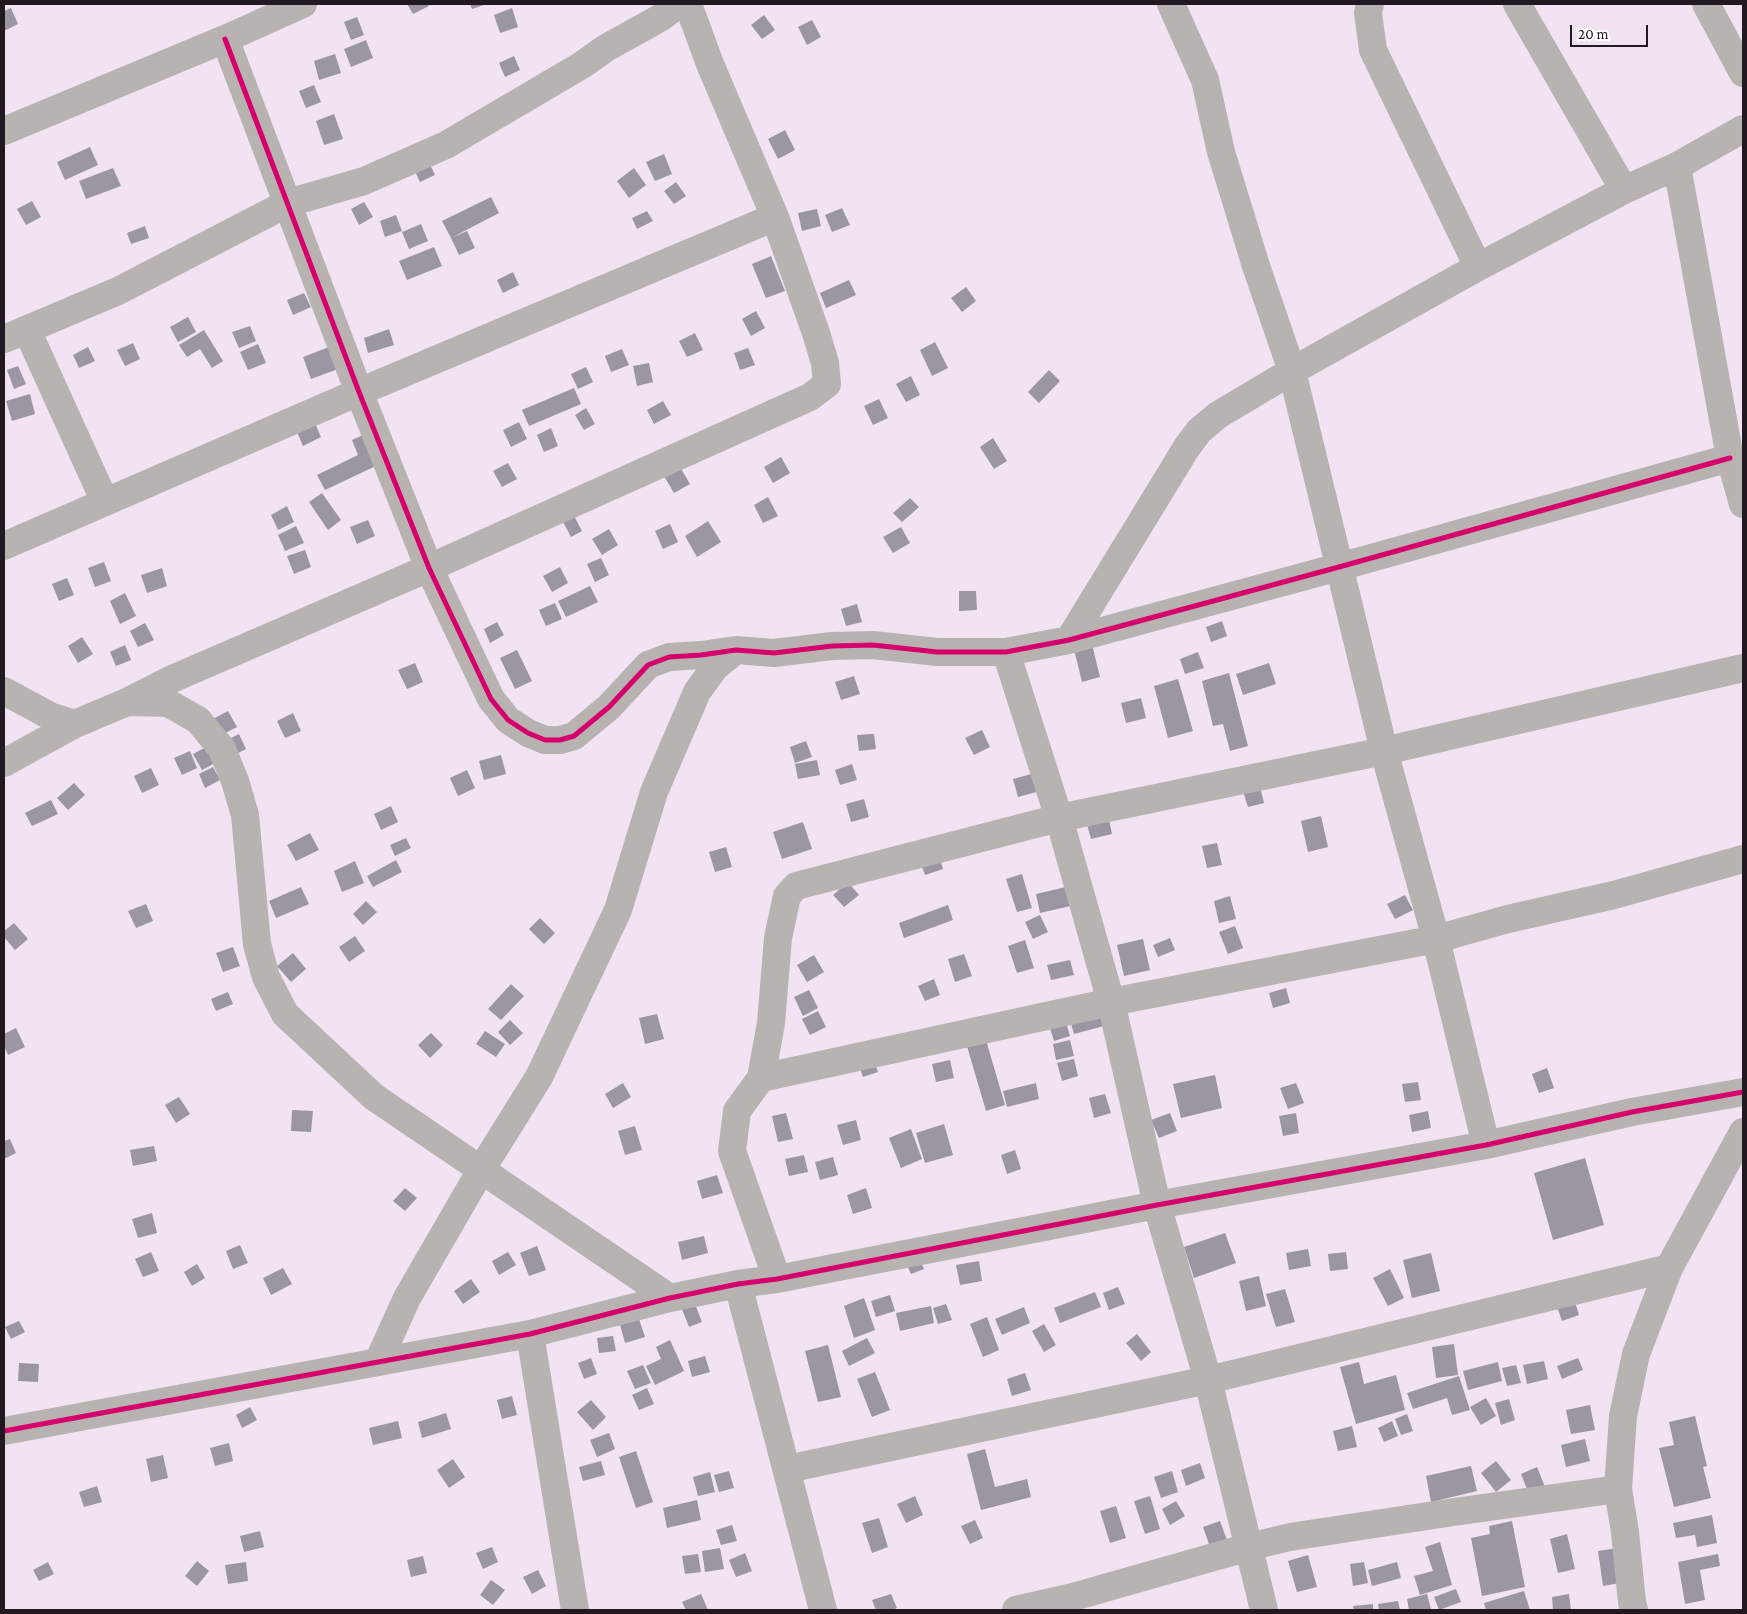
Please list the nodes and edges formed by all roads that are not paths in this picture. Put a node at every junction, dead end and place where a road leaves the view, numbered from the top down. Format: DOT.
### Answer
graph roads {
  1 [pos="303,4"];
  2 [pos="679,4"];
  3 [pos="688,4"];
  4 [pos="1171,4"];
  5 [pos="1370,4"];
  6 [pos="1517,4"];
  7 [pos="1706,4"];
  8 [pos="225,38"];
  9 [pos="1743,72"];
  10 [pos="1743,129"];
  11 [pos="4,131"];
  12 [pos="1677,166"];
  13 [pos="1624,190"];
  14 [pos="288,204"];
  15 [pos="776,217"];
  16 [pos="1478,267"];
  17 [pos="15,335"];
  18 [pos="1292,371"];
  19 [pos="359,392"];
  20 [pos="1730,458"];
  21 [pos="105,502"];
  22 [pos="1743,504"];
  23 [pos="4,546"];
  24 [pos="1339,567"];
  25 [pos="429,568"];
  26 [pos="1069,640"];
  27 [pos="736,650"];
  28 [pos="1006,652"];
  29 [pos="1743,668"];
  30 [pos="4,691"];
  31 [pos="127,702"];
  32 [pos="75,724"];
  33 [pos="1384,751"];
  34 [pos="4,763"];
  35 [pos="1059,818"];
  36 [pos="1743,859"];
  37 [pos="1436,939"];
  38 [pos="1111,1002"];
  39 [pos="761,1078"];
  40 [pos="1743,1092"];
  41 [pos="1743,1132"];
  42 [pos="1486,1145"];
  43 [pos="481,1170"];
  44 [pos="1157,1205"];
  45 [pos="1669,1268"];
  46 [pos="777,1279"];
  47 [pos="738,1284"];
  48 [pos="670,1298"];
  49 [pos="530,1334"];
  50 [pos="378,1362"];
  51 [pos="1208,1380"];
  52 [pos="4,1430"];
  53 [pos="787,1469"];
  54 [pos="1618,1489"];
  55 [pos="1249,1547"];
  56 [pos="1074,1604"];
  57 [pos="819,1609"];
  58 [pos="576,1610"];
  59 [pos="1016,1610"];
  60 [pos="1264,1610"];
  61 [pos="1634,1610"];
  1 -- 8 [label="street"];
  2 -- 14 [label="street"];
  3 -- 15 [label="street"];
  4 -- 18 [label="street"];
  5 -- 16 [label="street"];
  6 -- 13 [label="street"];
  7 -- 9 [label="street"];
  8 -- 11 [label="street"];
  8 -- 14 [label="street"];
  10 -- 12 [label="street"];
  12 -- 13 [label="street"];
  12 -- 20 [label="street"];
  13 -- 16 [label="street"];
  14 -- 17 [label="street"];
  14 -- 19 [label="street"];
  15 -- 19 [label="street"];
  15 -- 25 [label="street"];
  16 -- 18 [label="street"];
  17 -- 21 [label="street"];
  18 -- 24 [label="street"];
  18 -- 26 [label="street"];
  19 -- 21 [label="street"];
  19 -- 25 [label="street"];
  20 -- 22 [label="street"];
  20 -- 24 [label="street"];
  21 -- 23 [label="street"];
  24 -- 26 [label="street"];
  24 -- 33 [label="street"];
  25 -- 27 [label="street"];
  25 -- 31 [label="street"];
  26 -- 28 [label="street"];
  27 -- 28 [label="street"];
  27 -- 43 [label="street"];
  28 -- 35 [label="street"];
  29 -- 33 [label="street"];
  30 -- 32 [label="street"];
  31 -- 32 [label="street"];
  31 -- 43 [label="street"];
  32 -- 34 [label="street"];
  33 -- 35 [label="street"];
  33 -- 37 [label="street"];
  35 -- 38 [label="street"];
  35 -- 39 [label="street"];
  36 -- 37 [label="street"];
  37 -- 38 [label="street"];
  37 -- 42 [label="street"];
  38 -- 39 [label="street"];
  38 -- 44 [label="street"];
  39 -- 46 [label="street"];
  40 -- 42 [label="street"];
  41 -- 45 [label="street"];
  42 -- 44 [label="street"];
  43 -- 48 [label="street"];
  43 -- 50 [label="street"];
  44 -- 46 [label="street"];
  44 -- 51 [label="street"];
  45 -- 51 [label="street"];
  45 -- 54 [label="street"];
  46 -- 47 [label="street"];
  47 -- 48 [label="street"];
  47 -- 53 [label="street"];
  48 -- 49 [label="street"];
  49 -- 50 [label="street"];
  49 -- 58 [label="street"];
  50 -- 52 [label="street"];
  51 -- 53 [label="street"];
  51 -- 55 [label="street"];
  53 -- 57 [label="street"];
  54 -- 55 [label="street"];
  54 -- 61 [label="street"];
  55 -- 56 [label="street"];
  55 -- 60 [label="street"];
  56 -- 59 [label="street"];
}
